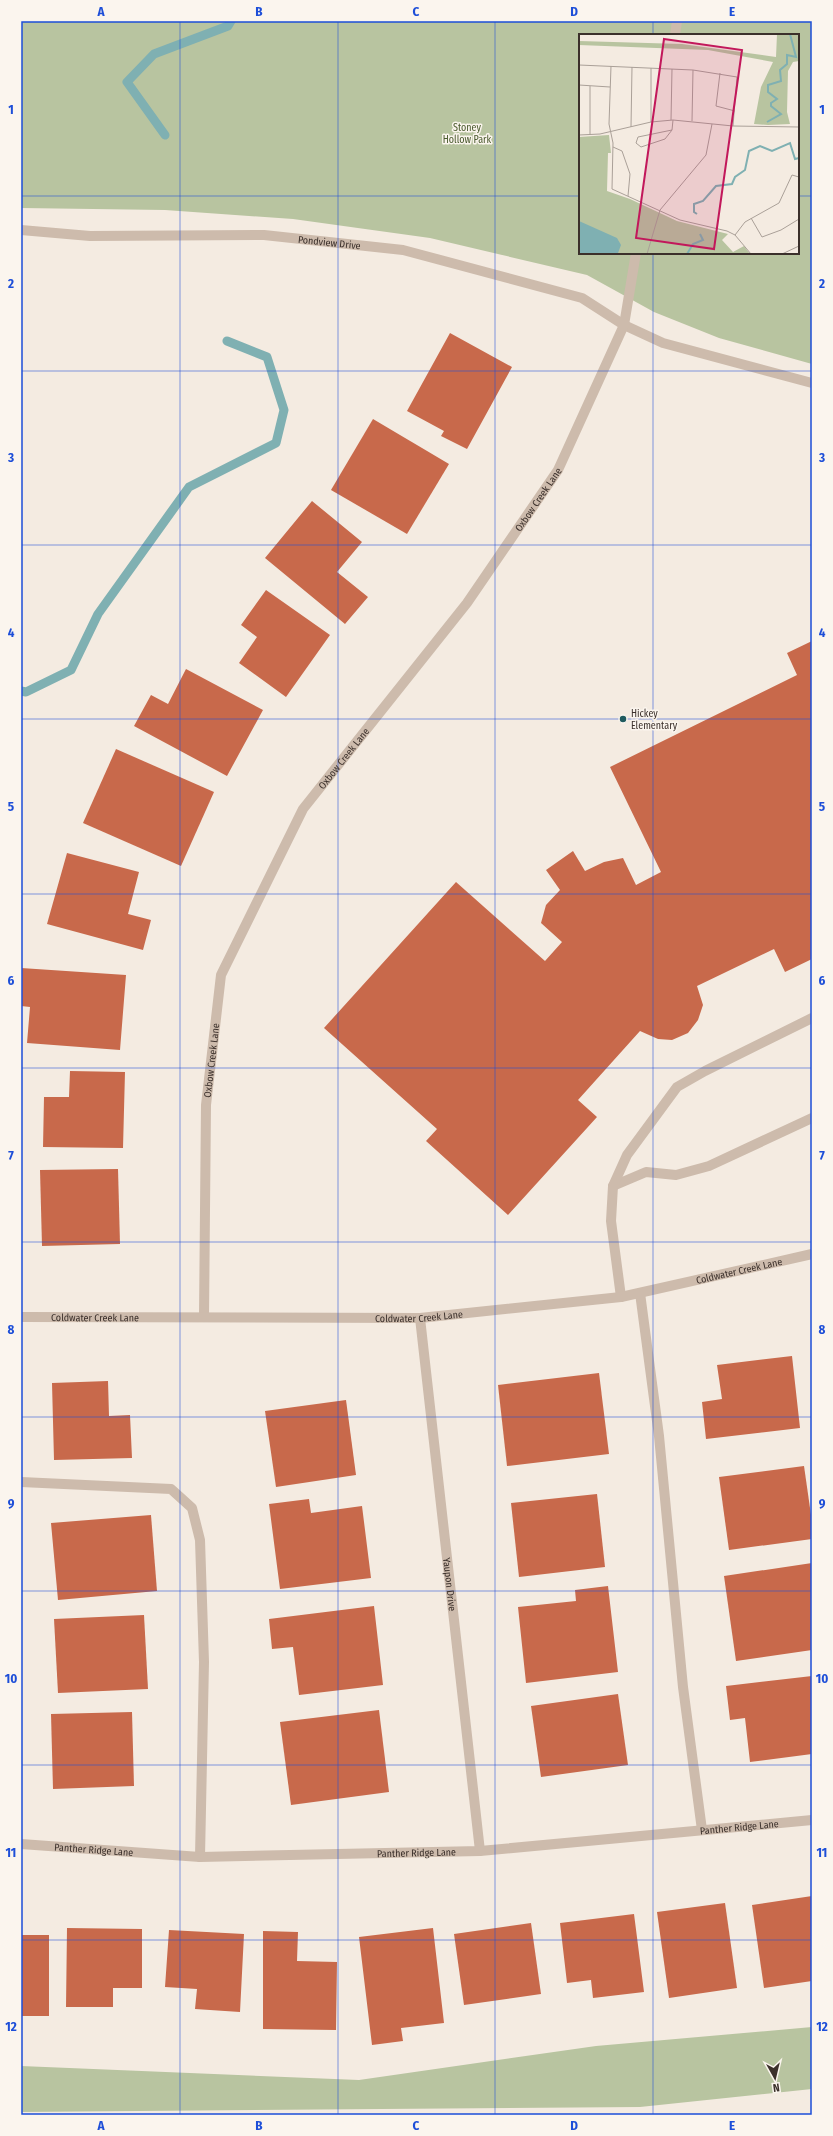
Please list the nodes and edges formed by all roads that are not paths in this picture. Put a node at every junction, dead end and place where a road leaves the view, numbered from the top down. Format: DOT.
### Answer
graph roads {
  1 [pos="677,21"];
  2 [pos="674,34"];
  3 [pos="21,230"];
  4 [pos="636,254"];
  5 [pos="624,325"];
  6 [pos="812,383"];
  7 [pos="812,1018"];
  8 [pos="812,1118"];
  9 [pos="613,1186"];
  10 [pos="812,1254"];
  11 [pos="640,1293"];
  12 [pos="620,1297"];
  13 [pos="204,1316"];
  14 [pos="21,1317"];
  15 [pos="420,1318"];
  16 [pos="21,1482"];
  17 [pos="812,1820"];
  18 [pos="702,1830"];
  19 [pos="21,1844"];
  20 [pos="480,1851"];
  21 [pos="200,1857"];
  1 -- 2 [label="street"];
  3 -- 5 [label="street, Pondview Drive"];
  4 -- 5 [label="street, Oxbow Creek Lane"];
  5 -- 6 [label="street, Pondview Drive"];
  5 -- 13 [label="street, Oxbow Creek Lane"];
  7 -- 9 [label="street"];
  8 -- 9 [label="street"];
  9 -- 12 [label="street"];
  10 -- 11 [label="street, Coldwater Creek Lane"];
  11 -- 12 [label="street, Coldwater Creek Lane"];
  11 -- 18 [label="street"];
  12 -- 15 [label="street, Coldwater Creek Lane"];
  13 -- 14 [label="street, Coldwater Creek Lane"];
  13 -- 15 [label="street, Coldwater Creek Lane"];
  15 -- 20 [label="street, Yaupon Drive"];
  16 -- 21 [label="street"];
  17 -- 18 [label="street, Panther Ridge Lane"];
  18 -- 20 [label="street, Panther Ridge Lane"];
  19 -- 21 [label="street, Panther Ridge Lane"];
  20 -- 21 [label="street, Panther Ridge Lane"];
}
